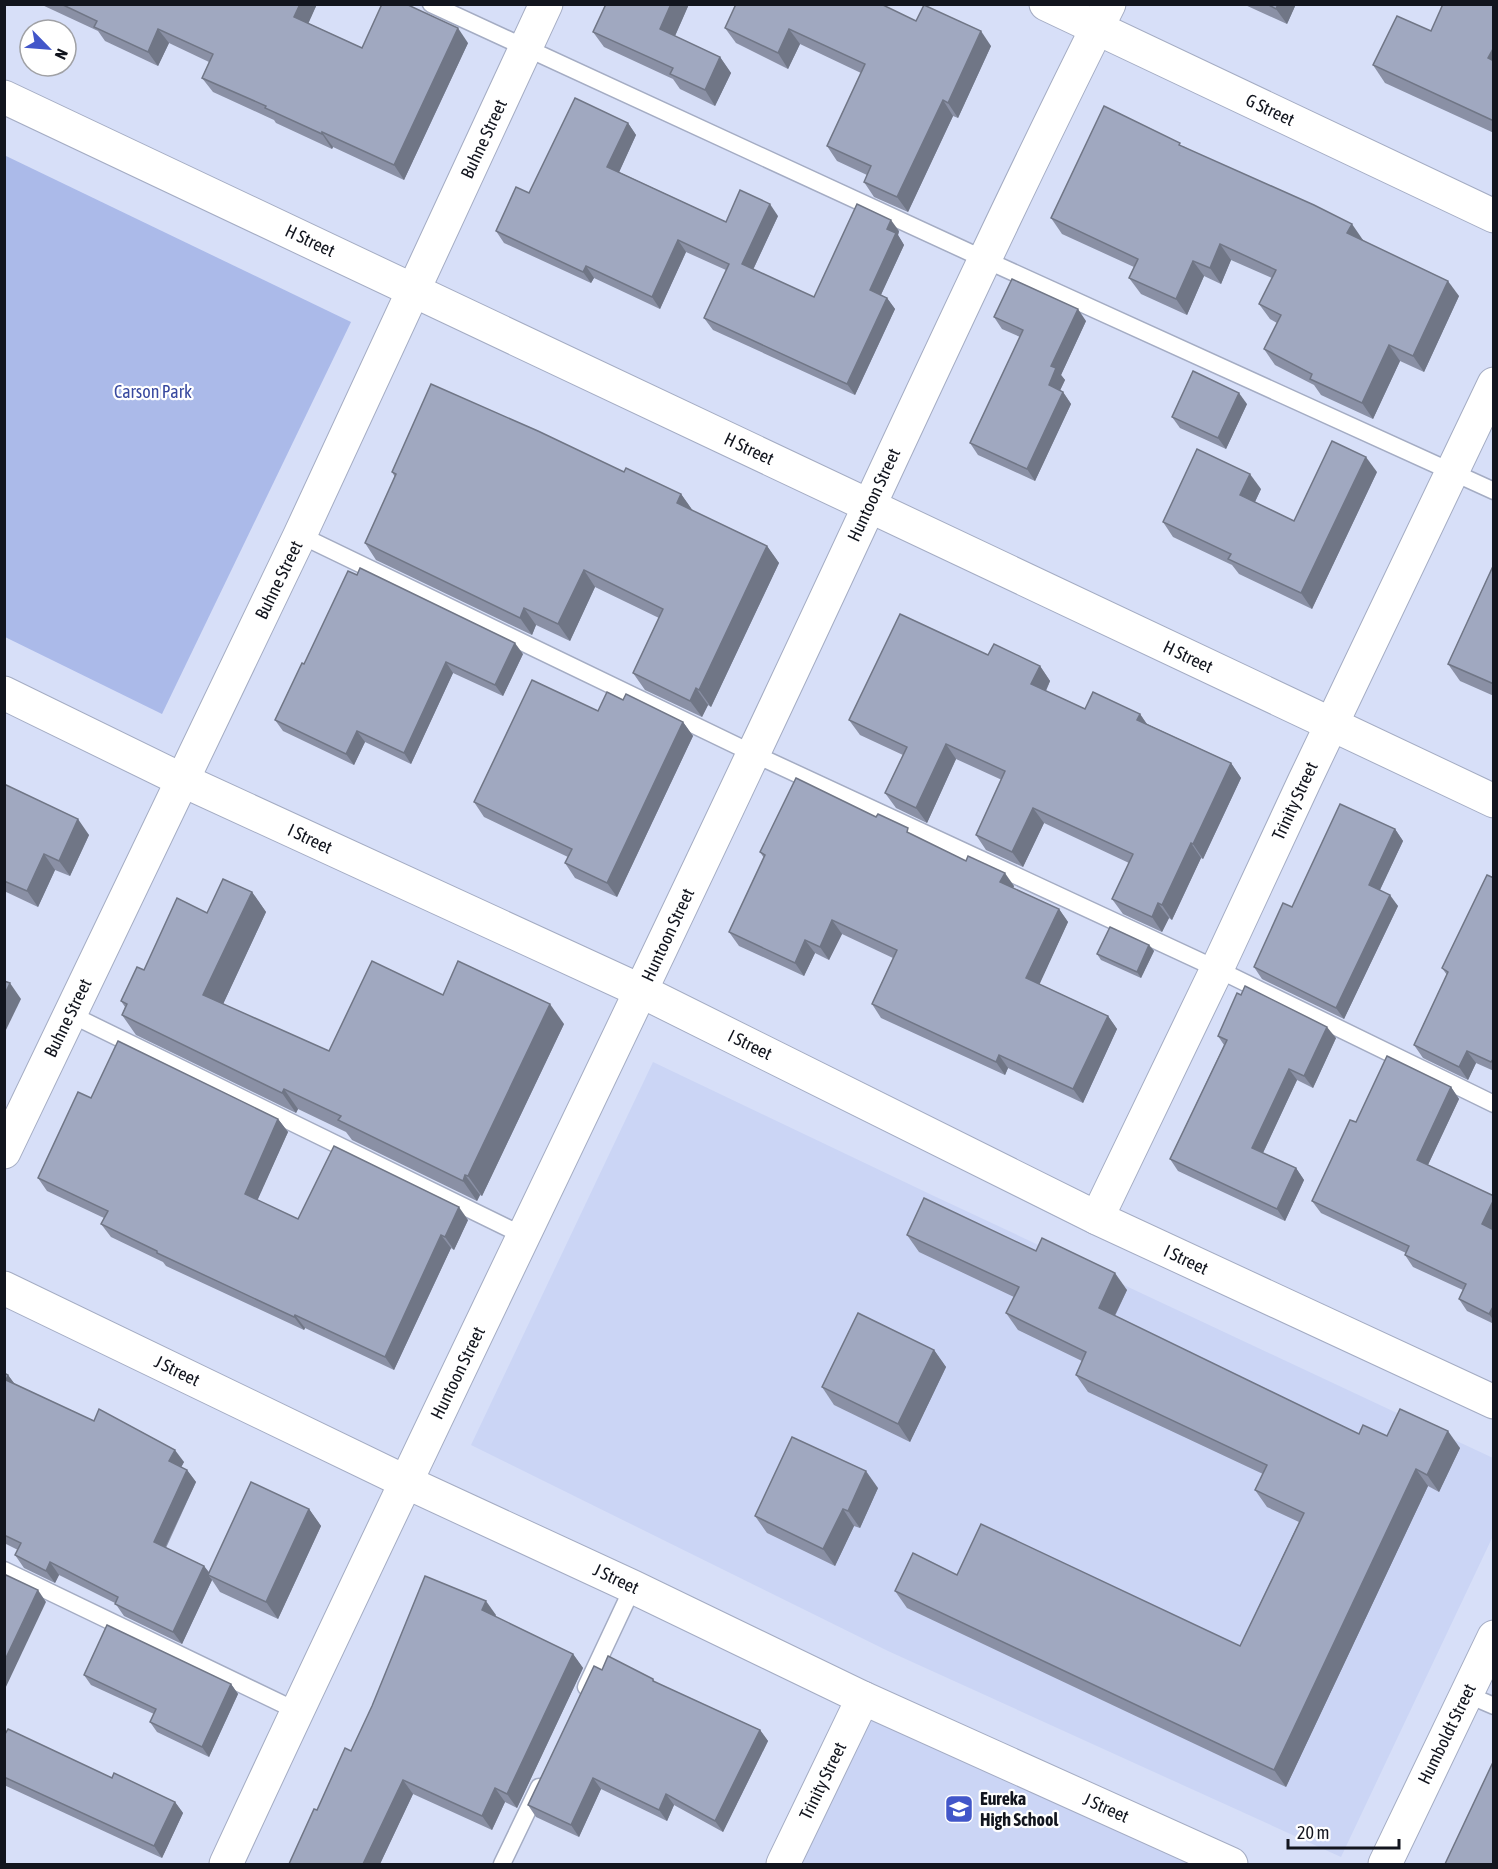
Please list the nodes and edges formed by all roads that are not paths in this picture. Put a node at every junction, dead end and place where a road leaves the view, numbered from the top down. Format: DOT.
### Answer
graph roads {
  1 [pos="431,4"];
  2 [pos="546,4"];
  3 [pos="1046,4"];
  4 [pos="1103,16"];
  5 [pos="525,49"];
  6 [pos="4,97"];
  7 [pos="1494,216"];
  8 [pos="986,260"];
  9 [pos="415,291"];
  10 [pos="1494,384"];
  11 [pos="1452,471"];
  12 [pos="1494,491"];
  13 [pos="869,506"];
  14 [pos="300,535"];
  15 [pos="4,693"];
  16 [pos="1332,724"];
  17 [pos="754,754"];
  18 [pos="183,780"];
  19 [pos="1494,801"];
  20 [pos="1217,969"];
  21 [pos="641,991"];
  22 [pos="70,1014"];
  23 [pos="1494,1104"];
  24 [pos="4,1152"];
  25 [pos="1097,1218"];
  26 [pos="524,1236"];
  27 [pos="4,1288"];
  28 [pos="1494,1402"];
  29 [pos="406,1482"];
  30 [pos="4,1570"];
  31 [pos="633,1587"];
  32 [pos="1494,1636"];
  33 [pos="863,1698"];
  34 [pos="1480,1700"];
  35 [pos="578,1704"];
  36 [pos="297,1711"];
  37 [pos="548,1768"];
  38 [pos="226,1864"];
  39 [pos="502,1864"];
  40 [pos="783,1864"];
  41 [pos="1231,1864"];
  42 [pos="1385,1864"];
  1 -- 5 [label="lane"];
  2 -- 5 [label="street, Buhne Street"];
  3 -- 4 [label="street, G Street"];
  4 -- 7 [label="street, G Street"];
  4 -- 8 [label="street, Huntoon Street"];
  5 -- 8 [label="lane"];
  5 -- 9 [label="street, Buhne Street"];
  6 -- 9 [label="street, H Street"];
  8 -- 11 [label="lane"];
  8 -- 13 [label="street, Huntoon Street"];
  9 -- 13 [label="street, H Street"];
  9 -- 14 [label="street, Buhne Street"];
  10 -- 11 [label="street, Trinity Street"];
  11 -- 12 [label="lane"];
  11 -- 16 [label="street, Trinity Street"];
  13 -- 16 [label="street, H Street"];
  13 -- 17 [label="street, Huntoon Street"];
  14 -- 17 [label="lane"];
  14 -- 18 [label="street, Buhne Street"];
  15 -- 18 [label="street, I Street"];
  16 -- 19 [label="street, H Street"];
  16 -- 20 [label="street, Trinity Street"];
  17 -- 20 [label="lane"];
  17 -- 21 [label="street, Huntoon Street"];
  18 -- 21 [label="street, I Street"];
  18 -- 22 [label="street, Buhne Street"];
  20 -- 23 [label="lane"];
  20 -- 25 [label="street, Trinity Street"];
  21 -- 25 [label="street, I Street"];
  21 -- 26 [label="street, Huntoon Street"];
  22 -- 24 [label="street, Buhne Street"];
  22 -- 26 [label="lane"];
  25 -- 28 [label="street, I Street"];
  26 -- 29 [label="street, Huntoon Street"];
  27 -- 29 [label="street, J Street"];
  29 -- 31 [label="street, J Street"];
  29 -- 36 [label="street, Huntoon Street"];
  30 -- 36 [label="lane"];
  31 -- 33 [label="street, J Street"];
  31 -- 35 [label="lane"];
  32 -- 34 [label="street, Humboldt Street"];
  33 -- 40 [label="street, Trinity Street"];
  33 -- 41 [label="street, J Street"];
  34 -- 42 [label="street, Humboldt Street"];
  36 -- 38 [label="street, Huntoon Street"];
  37 -- 39 [label="lane"];
}
